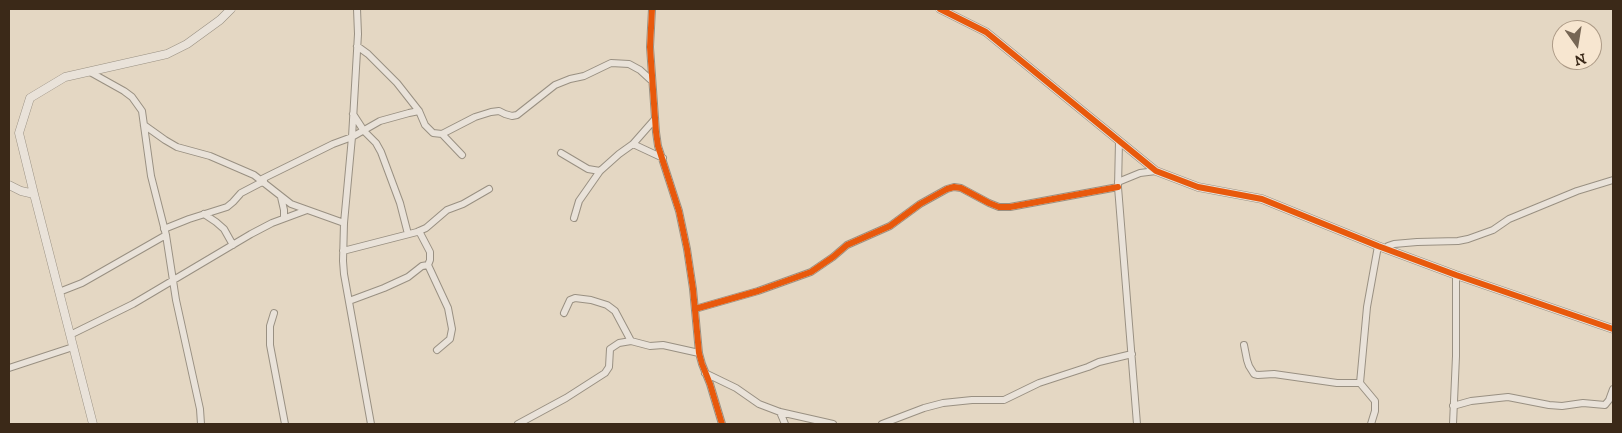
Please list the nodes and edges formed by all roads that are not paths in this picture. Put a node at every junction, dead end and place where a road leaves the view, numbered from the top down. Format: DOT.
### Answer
graph roads {
  1 [pos="231,9"];
  2 [pos="357,9"];
  3 [pos="652,9"];
  4 [pos="940,9"];
  5 [pos="357,46"];
  6 [pos="90,72"];
  7 [pos="652,81"];
  8 [pos="419,111"];
  9 [pos="353,114"];
  10 [pos="655,119"];
  11 [pos="144,124"];
  12 [pos="364,131"];
  13 [pos="442,134"];
  14 [pos="352,137"];
  15 [pos="1119,141"];
  16 [pos="634,144"];
  17 [pos="561,153"];
  18 [pos="462,155"];
  19 [pos="663,158"];
  20 [pos="600,170"];
  21 [pos="1156,171"];
  22 [pos="263,180"];
  23 [pos="1613,180"];
  24 [pos="9,185"];
  25 [pos="1118,185"];
  26 [pos="489,189"];
  27 [pos="34,194"];
  28 [pos="280,197"];
  29 [pos="306,210"];
  30 [pos="204,214"];
  31 [pos="284,218"];
  32 [pos="574,218"];
  33 [pos="344,223"];
  34 [pos="419,231"];
  35 [pos="165,232"];
  36 [pos="408,234"];
  37 [pos="233,245"];
  38 [pos="1382,248"];
  39 [pos="343,251"];
  40 [pos="428,265"];
  41 [pos="1456,275"];
  42 [pos="173,281"];
  43 [pos="59,292"];
  44 [pos="350,301"];
  45 [pos="695,309"];
  46 [pos="564,312"];
  47 [pos="274,313"];
  48 [pos="1613,328"];
  49 [pos="70,334"];
  50 [pos="631,341"];
  51 [pos="1244,345"];
  52 [pos="73,347"];
  53 [pos="437,350"];
  54 [pos="699,353"];
  55 [pos="1132,354"];
  56 [pos="9,368"];
  57 [pos="705,373"];
  58 [pos="1360,383"];
  59 [pos="1613,389"];
  60 [pos="1453,406"];
  61 [pos="780,412"];
  62 [pos="93,424"];
  63 [pos="201,424"];
  64 [pos="285,424"];
  65 [pos="372,424"];
  66 [pos="518,424"];
  67 [pos="722,424"];
  68 [pos="785,424"];
  69 [pos="833,424"];
  70 [pos="882,424"];
  71 [pos="1137,424"];
  72 [pos="1371,424"];
  73 [pos="1453,424"];
  1 -- 6 [label="street"];
  2 -- 5 [label="street"];
  3 -- 7 [label="street"];
  4 -- 15 [label="street"];
  5 -- 8 [label="street"];
  5 -- 9 [label="street"];
  6 -- 11 [label="street"];
  6 -- 27 [label="street"];
  7 -- 10 [label="street"];
  7 -- 13 [label="street"];
  8 -- 12 [label="street"];
  8 -- 13 [label="street"];
  9 -- 12 [label="street"];
  9 -- 14 [label="street"];
  10 -- 16 [label="street"];
  10 -- 19 [label="street"];
  11 -- 22 [label="street"];
  11 -- 35 [label="street"];
  12 -- 14 [label="street"];
  12 -- 36 [label="street"];
  13 -- 18 [label="street"];
  14 -- 22 [label="street"];
  14 -- 33 [label="street"];
  15 -- 21 [label="street"];
  15 -- 25 [label="street"];
  16 -- 19 [label="street"];
  16 -- 20 [label="street"];
  17 -- 20 [label="street"];
  19 -- 45 [label="street"];
  20 -- 32 [label="street"];
  21 -- 25 [label="street"];
  21 -- 38 [label="street"];
  22 -- 28 [label="street"];
  22 -- 30 [label="street"];
  23 -- 38 [label="street"];
  24 -- 27 [label="street"];
  25 -- 45 [label="street"];
  25 -- 55 [label="street"];
  26 -- 34 [label="street"];
  27 -- 43 [label="street"];
  28 -- 29 [label="street"];
  28 -- 31 [label="street"];
  29 -- 31 [label="street"];
  29 -- 33 [label="street"];
  30 -- 35 [label="street"];
  30 -- 37 [label="street"];
  31 -- 37 [label="street"];
  33 -- 39 [label="street"];
  34 -- 36 [label="street"];
  34 -- 40 [label="street"];
  35 -- 42 [label="street"];
  35 -- 43 [label="street"];
  36 -- 39 [label="street"];
  37 -- 42 [label="street"];
  38 -- 41 [label="street"];
  38 -- 58 [label="street"];
  39 -- 44 [label="street"];
  40 -- 44 [label="street"];
  40 -- 53 [label="street"];
  41 -- 48 [label="street"];
  41 -- 60 [label="street"];
  42 -- 49 [label="street"];
  42 -- 63 [label="street"];
  43 -- 49 [label="street"];
  44 -- 65 [label="street"];
  45 -- 54 [label="street"];
  46 -- 50 [label="street"];
  47 -- 64 [label="street"];
  49 -- 52 [label="street"];
  50 -- 54 [label="street"];
  50 -- 66 [label="street"];
  51 -- 58 [label="street"];
  52 -- 56 [label="street"];
  52 -- 62 [label="street"];
  54 -- 57 [label="street"];
  55 -- 70 [label="street"];
  55 -- 71 [label="street"];
  57 -- 61 [label="street"];
  57 -- 67 [label="street"];
  58 -- 72 [label="street"];
  59 -- 60 [label="street"];
  60 -- 73 [label="street"];
  61 -- 68 [label="street"];
  61 -- 69 [label="street"];
}
